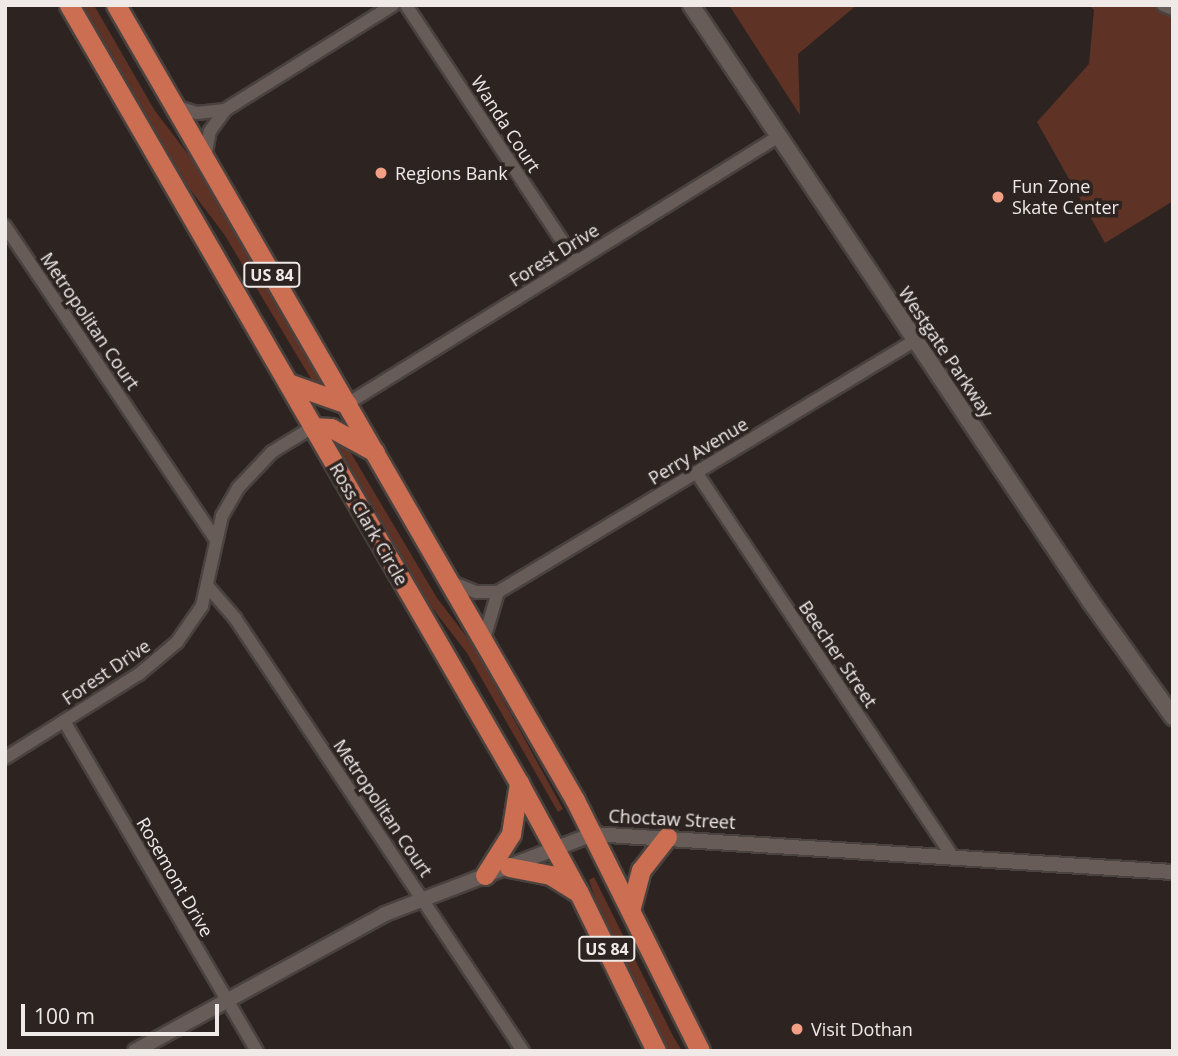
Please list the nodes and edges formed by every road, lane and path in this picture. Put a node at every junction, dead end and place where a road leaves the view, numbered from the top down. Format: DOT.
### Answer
graph roads {
  1 [pos="69,5"];
  2 [pos="116,5"];
  3 [pos="393,5"];
  4 [pos="406,5"];
  5 [pos="691,5"];
  6 [pos="1163,5"];
  7 [pos="1173,9"];
  8 [pos="174,106"];
  9 [pos="225,110"];
  10 [pos="779,136"];
  11 [pos="205,159"];
  12 [pos="5,226"];
  13 [pos="576,262"];
  14 [pos="915,340"];
  15 [pos="288,383"];
  16 [pos="347,404"];
  17 [pos="313,427"];
  18 [pos="376,452"];
  19 [pos="696,472"];
  20 [pos="216,540"];
  21 [pos="451,582"];
  22 [pos="209,588"];
  23 [pos="498,592"];
  24 [pos="484,639"];
  25 [pos="1173,717"];
  26 [pos="64,721"];
  27 [pos="7,754"];
  28 [pos="519,783"];
  29 [pos="593,834"];
  30 [pos="667,837"];
  31 [pos="555,849"];
  32 [pos="951,855"];
  33 [pos="509,866"];
  34 [pos="1173,872"];
  35 [pos="485,875"];
  36 [pos="579,893"];
  37 [pos="422,899"];
  38 [pos="631,907"];
  39 [pos="225,998"];
  40 [pos="135,1051"];
  41 [pos="257,1051"];
  42 [pos="523,1051"];
  43 [pos="656,1051"];
  44 [pos="700,1051"];
  1 -- 15 [label="highway, Ross Clark Circle / US 84"];
  2 -- 8 [label="highway, US 84"];
  3 -- 9 [label="street"];
  4 -- 13 [label="street, Wanda Court"];
  5 -- 10 [label="main road, Westgate Parkway"];
  6 -- 7 [label="street"];
  8 -- 9 [label="street"];
  8 -- 11 [label="highway, US 84"];
  9 -- 11 [label="street"];
  10 -- 13 [label="street, Forest Drive"];
  10 -- 14 [label="main road, Westgate Parkway"];
  11 -- 16 [label="highway, US 84"];
  12 -- 20 [label="street, Metropolitan Court"];
  13 -- 16 [label="street, Forest Drive"];
  14 -- 19 [label="street, Perry Avenue"];
  14 -- 25 [label="main road, Westgate Parkway"];
  15 -- 16 [label="highway"];
  15 -- 17 [label="highway, Ross Clark Circle / US 84"];
  16 -- 18 [label="highway, US 84"];
  17 -- 18 [label="highway"];
  17 -- 20 [label="street, Forest Drive"];
  17 -- 28 [label="highway, Ross Clark Circle / US 84"];
  18 -- 21 [label="highway, US 84"];
  19 -- 23 [label="street, Perry Avenue"];
  19 -- 32 [label="street, Beecher Street"];
  20 -- 22 [label="street, Forest Drive"];
  21 -- 23 [label="street"];
  21 -- 24 [label="highway, US 84"];
  22 -- 26 [label="street, Forest Drive"];
  22 -- 37 [label="street, Metropolitan Court"];
  23 -- 24 [label="street"];
  24 -- 29 [label="highway, US 84"];
  26 -- 27 [label="street, Forest Drive"];
  26 -- 39 [label="street, Rosemont Drive"];
  28 -- 31 [label="highway, Ross Clark Circle / US 84"];
  28 -- 35 [label="highway"];
  29 -- 30 [label="street, Choctaw Street"];
  29 -- 31 [label="street, Choctaw Street"];
  29 -- 38 [label="highway, US 84"];
  30 -- 32 [label="street, Choctaw Street"];
  30 -- 38 [label="highway"];
  31 -- 33 [label="street, Choctaw Street"];
  31 -- 36 [label="highway, Ross Clark Circle / US 84"];
  32 -- 34 [label="street, Choctaw Street"];
  33 -- 35 [label="street, Choctaw Street"];
  33 -- 36 [label="highway"];
  35 -- 37 [label="street, Choctaw Street"];
  36 -- 43 [label="highway, Ross Clark Circle / US 84"];
  37 -- 39 [label="street, Choctaw Street"];
  37 -- 42 [label="street, Metropolitan Court"];
  38 -- 44 [label="highway, US 84"];
  39 -- 40 [label="street, Choctaw Street"];
  39 -- 41 [label="street, Rosemont Drive"];
}
